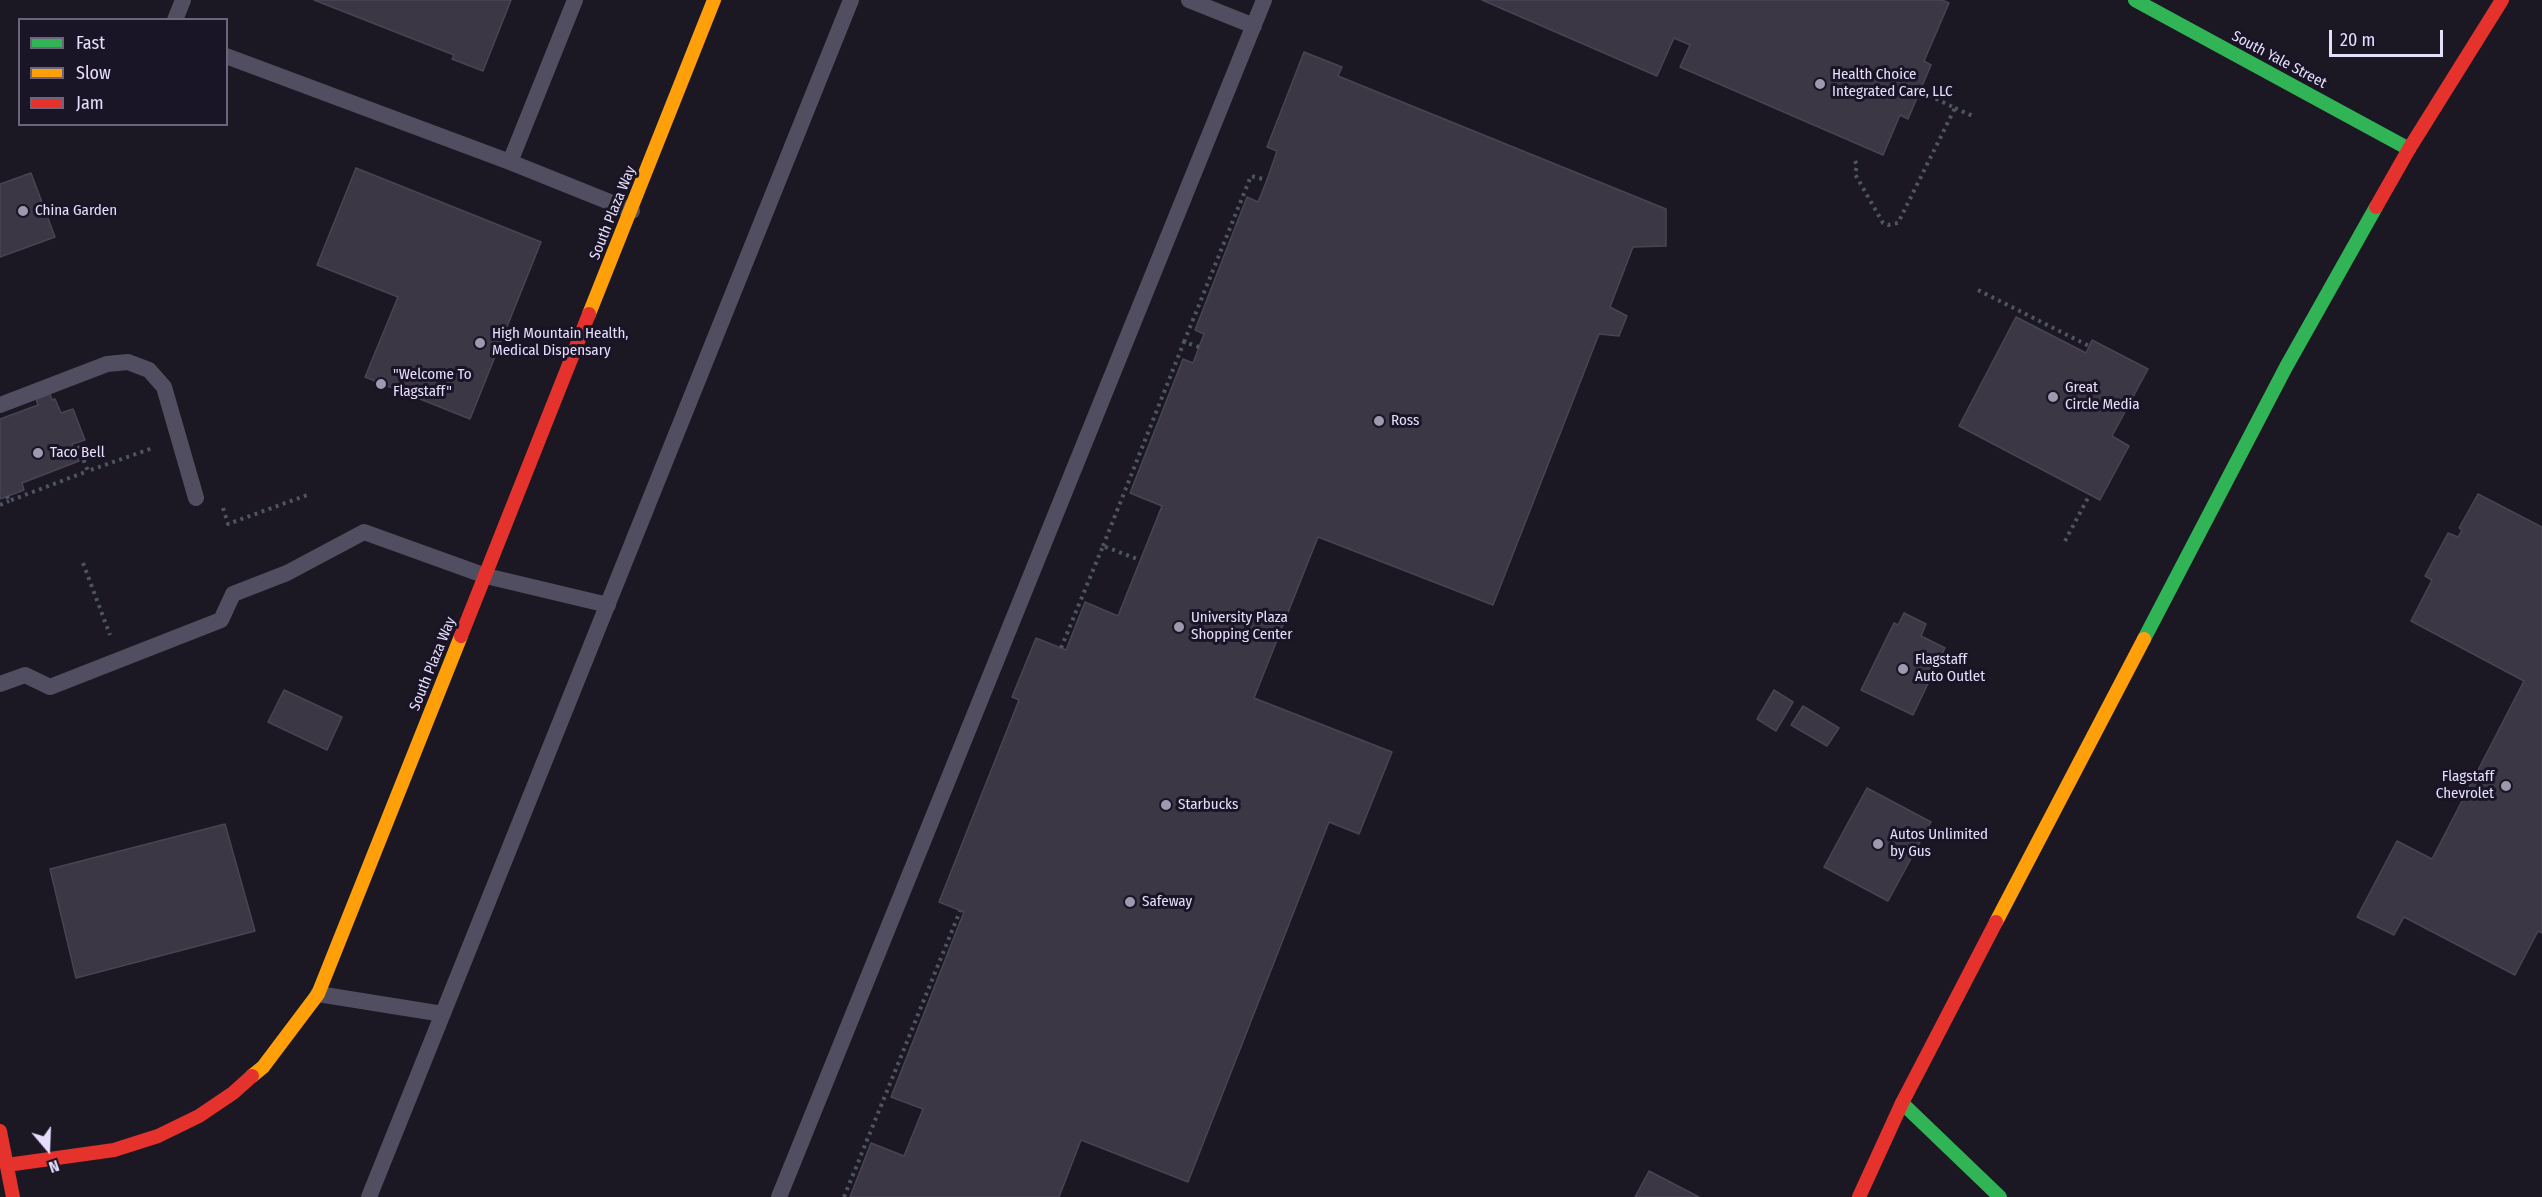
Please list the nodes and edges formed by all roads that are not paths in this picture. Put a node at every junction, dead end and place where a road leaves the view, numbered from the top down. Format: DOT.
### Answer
graph roads {
  1 [pos="183,0"];
  2 [pos="575,0"];
  3 [pos="714,0"];
  4 [pos="851,0"];
  5 [pos="1189,0"];
  6 [pos="1264,0"];
  7 [pos="2135,0"];
  8 [pos="2502,0"];
  9 [pos="176,18"];
  10 [pos="1254,26"];
  11 [pos="228,57"];
  12 [pos="2409,149"];
  13 [pos="510,162"];
  14 [pos="632,211"];
  15 [pos="0,405"];
  16 [pos="196,498"];
  17 [pos="486,576"];
  18 [pos="608,605"];
  19 [pos="0,684"];
  20 [pos="318,994"];
  21 [pos="444,1014"];
  22 [pos="1902,1103"];
  23 [pos="0,1131"];
  24 [pos="7,1165"];
  25 [pos="13,1197"];
  26 [pos="369,1197"];
  27 [pos="779,1197"];
  28 [pos="1859,1197"];
  29 [pos="2000,1197"];
  1 -- 9 [label="lane"];
  2 -- 13 [label="lane"];
  3 -- 14 [label="street, South Plaza Way"];
  4 -- 18 [label="lane"];
  5 -- 10 [label="lane"];
  6 -- 10 [label="lane"];
  7 -- 12 [label="street, South Yale Street"];
  8 -- 12 [label="street"];
  10 -- 27 [label="lane"];
  11 -- 13 [label="lane"];
  12 -- 22 [label="street"];
  13 -- 14 [label="lane"];
  14 -- 17 [label="street, South Plaza Way"];
  15 -- 16 [label="lane"];
  17 -- 18 [label="lane"];
  17 -- 19 [label="lane"];
  17 -- 20 [label="street, South Plaza Way"];
  18 -- 21 [label="lane"];
  20 -- 21 [label="lane"];
  20 -- 24 [label="street, South Plaza Way"];
  21 -- 26 [label="lane"];
  22 -- 28 [label="street"];
  22 -- 29 [label="street"];
  23 -- 24 [label="street"];
  24 -- 25 [label="street"];
}
